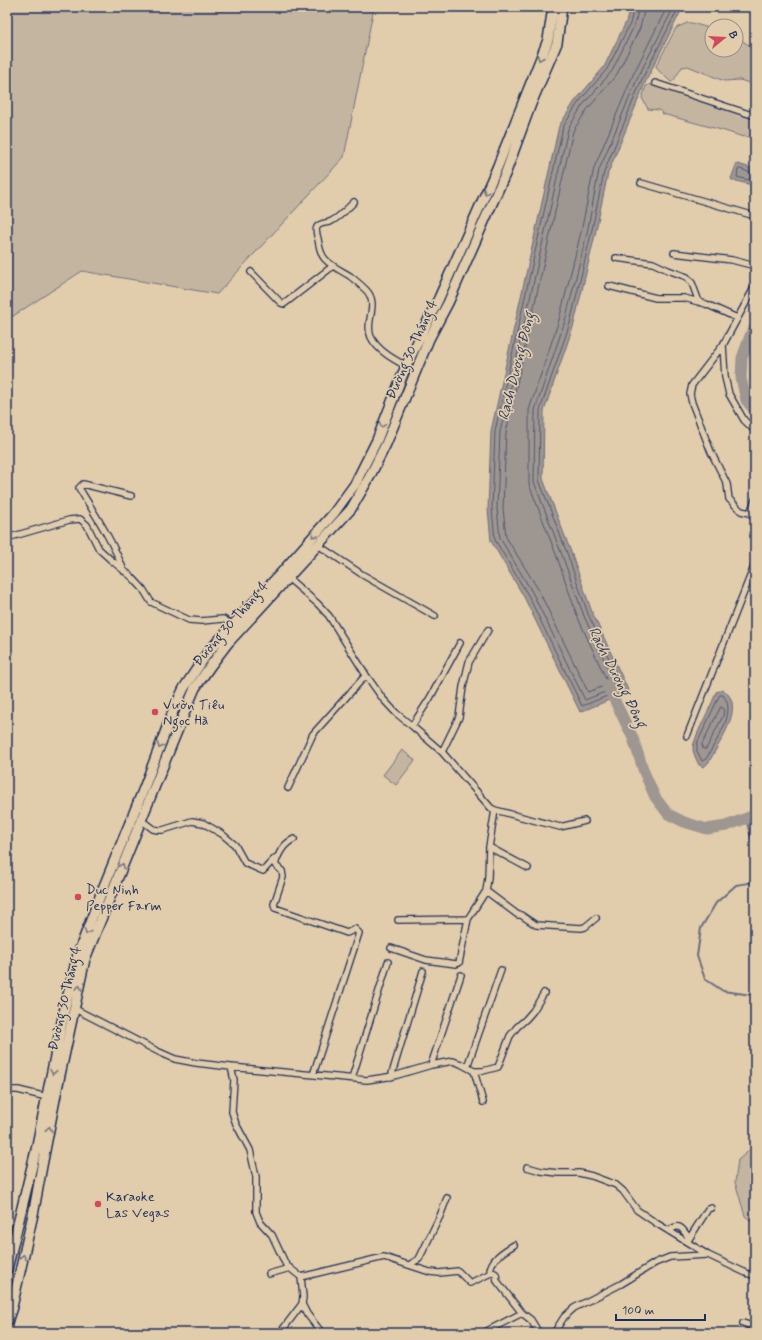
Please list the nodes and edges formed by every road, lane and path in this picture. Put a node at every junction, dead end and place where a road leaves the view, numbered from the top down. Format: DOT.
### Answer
graph roads {
  1 [pos="553,7"];
  2 [pos="562,7"];
  3 [pos="548,40"];
  4 [pos="557,43"];
  5 [pos="655,83"];
  6 [pos="755,116"];
  7 [pos="497,168"];
  8 [pos="506,172"];
  9 [pos="641,184"];
  10 [pos="354,202"];
  11 [pos="755,216"];
  12 [pos="674,253"];
  13 [pos="616,258"];
  14 [pos="332,266"];
  15 [pos="755,266"];
  16 [pos="251,272"];
  17 [pos="609,286"];
  18 [pos="755,286"];
  19 [pos="439,298"];
  20 [pos="699,302"];
  21 [pos="448,303"];
  22 [pos="737,318"];
  23 [pos="723,345"];
  24 [pos="406,366"];
  25 [pos="755,431"];
  26 [pos="377,440"];
  27 [pos="386,444"];
  28 [pos="131,496"];
  29 [pos="755,500"];
  30 [pos="750,513"];
  31 [pos="755,519"];
  32 [pos="7,538"];
  33 [pos="318,545"];
  34 [pos="755,564"];
  35 [pos="124,571"];
  36 [pos="285,575"];
  37 [pos="435,616"];
  38 [pos="233,625"];
  39 [pos="488,630"];
  40 [pos="460,643"];
  41 [pos="366,675"];
  42 [pos="174,709"];
  43 [pos="184,714"];
  44 [pos="412,726"];
  45 [pos="687,736"];
  46 [pos="442,752"];
  47 [pos="288,788"];
  48 [pos="148,790"];
  49 [pos="495,810"];
  50 [pos="141,820"];
  51 [pos="585,821"];
  52 [pos="294,839"];
  53 [pos="489,847"];
  54 [pos="277,856"];
  55 [pos="528,868"];
  56 [pos="486,891"];
  57 [pos="596,918"];
  58 [pos="468,919"];
  59 [pos="398,920"];
  60 [pos="391,948"];
  61 [pos="388,962"];
  62 [pos="501,970"];
  63 [pos="423,971"];
  64 [pos="461,975"];
  65 [pos="544,993"];
  66 [pos="70,1008"];
  67 [pos="430,1065"];
  68 [pos="231,1067"];
  69 [pos="467,1067"];
  70 [pos="474,1071"];
  71 [pos="313,1075"];
  72 [pos="391,1077"];
  73 [pos="352,1078"];
  74 [pos="7,1090"];
  75 [pos="47,1097"];
  76 [pos="483,1102"];
  77 [pos="528,1167"];
  78 [pos="447,1198"];
  79 [pos="22,1205"];
  80 [pos="711,1208"];
  81 [pos="34,1210"];
  82 [pos="669,1231"];
  83 [pos="688,1240"];
  84 [pos="514,1245"];
  85 [pos="708,1255"];
  86 [pos="8,1265"];
  87 [pos="409,1265"];
  88 [pos="290,1268"];
  89 [pos="490,1273"];
  90 [pos="269,1274"];
  91 [pos="755,1276"];
  92 [pos="302,1277"];
  93 [pos="302,1304"];
  94 [pos="522,1314"];
  95 [pos="7,1322"];
  96 [pos="743,1323"];
  97 [pos="755,1327"];
  98 [pos="280,1333"];
  99 [pos="322,1333"];
  100 [pos="483,1333"];
  101 [pos="539,1333"];
  102 [pos="554,1333"];
  1 -- 3 [label="main road, Đường 30 Tháng 4"];
  2 -- 4 [label="main road, Đường 30 Tháng 4"];
  3 -- 4 [label="main road"];
  3 -- 7 [label="main road, Đường 30 Tháng 4, one-way"];
  4 -- 8 [label="main road, Đường 30 Tháng 4"];
  5 -- 6 [label="street"];
  7 -- 8 [label="main road"];
  7 -- 19 [label="main road, Đường 30 Tháng 4, one-way"];
  8 -- 21 [label="main road, Đường 30 Tháng 4"];
  9 -- 11 [label="street"];
  10 -- 14 [label="street"];
  12 -- 15 [label="street"];
  13 -- 20 [label="street"];
  14 -- 16 [label="street"];
  14 -- 24 [label="street"];
  17 -- 20 [label="street"];
  18 -- 22 [label="street"];
  19 -- 21 [label="main road"];
  19 -- 24 [label="main road, Đường 30 Tháng 4"];
  20 -- 22 [label="street"];
  21 -- 27 [label="main road, Đường 30 Tháng 4"];
  22 -- 23 [label="street"];
  23 -- 25 [label="street"];
  23 -- 30 [label="street"];
  24 -- 26 [label="main road, Đường 30 Tháng 4, one-way"];
  26 -- 27 [label="main road"];
  26 -- 36 [label="main road, Đường 30 Tháng 4, one-way"];
  27 -- 33 [label="main road, Đường 30 Tháng 4"];
  28 -- 35 [label="street"];
  29 -- 30 [label="street"];
  30 -- 31 [label="street"];
  32 -- 35 [label="street"];
  33 -- 36 [label="main road, Đường 30 Tháng 4"];
  33 -- 37 [label="street"];
  34 -- 45 [label="street"];
  35 -- 38 [label="street"];
  36 -- 38 [label="main road, Đường 30 Tháng 4"];
  36 -- 41 [label="street"];
  36 -- 43 [label="main road, Đường 30 Tháng 4"];
  38 -- 42 [label="main road, Đường 30 Tháng 4"];
  39 -- 46 [label="street"];
  40 -- 44 [label="street"];
  41 -- 44 [label="street"];
  41 -- 47 [label="street"];
  42 -- 43 [label="main road"];
  42 -- 48 [label="main road, Đường 30 Tháng 4, one-way"];
  43 -- 48 [label="main road, Đường 30 Tháng 4"];
  44 -- 46 [label="street"];
  46 -- 49 [label="street"];
  48 -- 50 [label="main road, Đường 30 Tháng 4"];
  48 -- 66 [label="main road, Đường 30 Tháng 4, one-way"];
  49 -- 51 [label="street"];
  49 -- 53 [label="street"];
  50 -- 54 [label="street"];
  66 -- 50 [label="main road, Đường 30 Tháng 4, one-way"];
  52 -- 54 [label="street"];
  53 -- 55 [label="street"];
  53 -- 56 [label="street"];
  54 -- 71 [label="street"];
  56 -- 57 [label="street"];
  56 -- 58 [label="street"];
  58 -- 59 [label="street"];
  58 -- 60 [label="street"];
  61 -- 73 [label="street"];
  62 -- 69 [label="street"];
  63 -- 72 [label="street"];
  64 -- 67 [label="street"];
  65 -- 70 [label="street"];
  66 -- 68 [label="street"];
  66 -- 75 [label="main road, Đường 30 Tháng 4, one-way"];
  81 -- 66 [label="main road, Đường 30 Tháng 4, one-way"];
  67 -- 69 [label="street"];
  67 -- 72 [label="street"];
  68 -- 71 [label="street"];
  68 -- 88 [label="street"];
  69 -- 70 [label="street"];
  70 -- 76 [label="street"];
  71 -- 73 [label="street"];
  72 -- 73 [label="street"];
  74 -- 75 [label="street"];
  75 -- 79 [label="main road, Đường 30 Tháng 4"];
  77 -- 82 [label="street"];
  78 -- 87 [label="street"];
  79 -- 81 [label="main road"];
  79 -- 86 [label="main road, Đường 30 Tháng 4"];
  80 -- 83 [label="street"];
  95 -- 81 [label="main road, Đường 30 Tháng 4, one-way"];
  82 -- 83 [label="street"];
  82 -- 83 [label="street"];
  83 -- 85 [label="street"];
  84 -- 89 [label="street"];
  85 -- 91 [label="street"];
  85 -- 102 [label="street"];
  87 -- 89 [label="street"];
  87 -- 92 [label="street"];
  88 -- 90 [label="street"];
  88 -- 92 [label="street"];
  89 -- 94 [label="street"];
  92 -- 93 [label="street"];
  93 -- 98 [label="street"];
  93 -- 99 [label="street"];
  94 -- 100 [label="street"];
  94 -- 101 [label="street"];
  96 -- 97 [label="street"];
}
